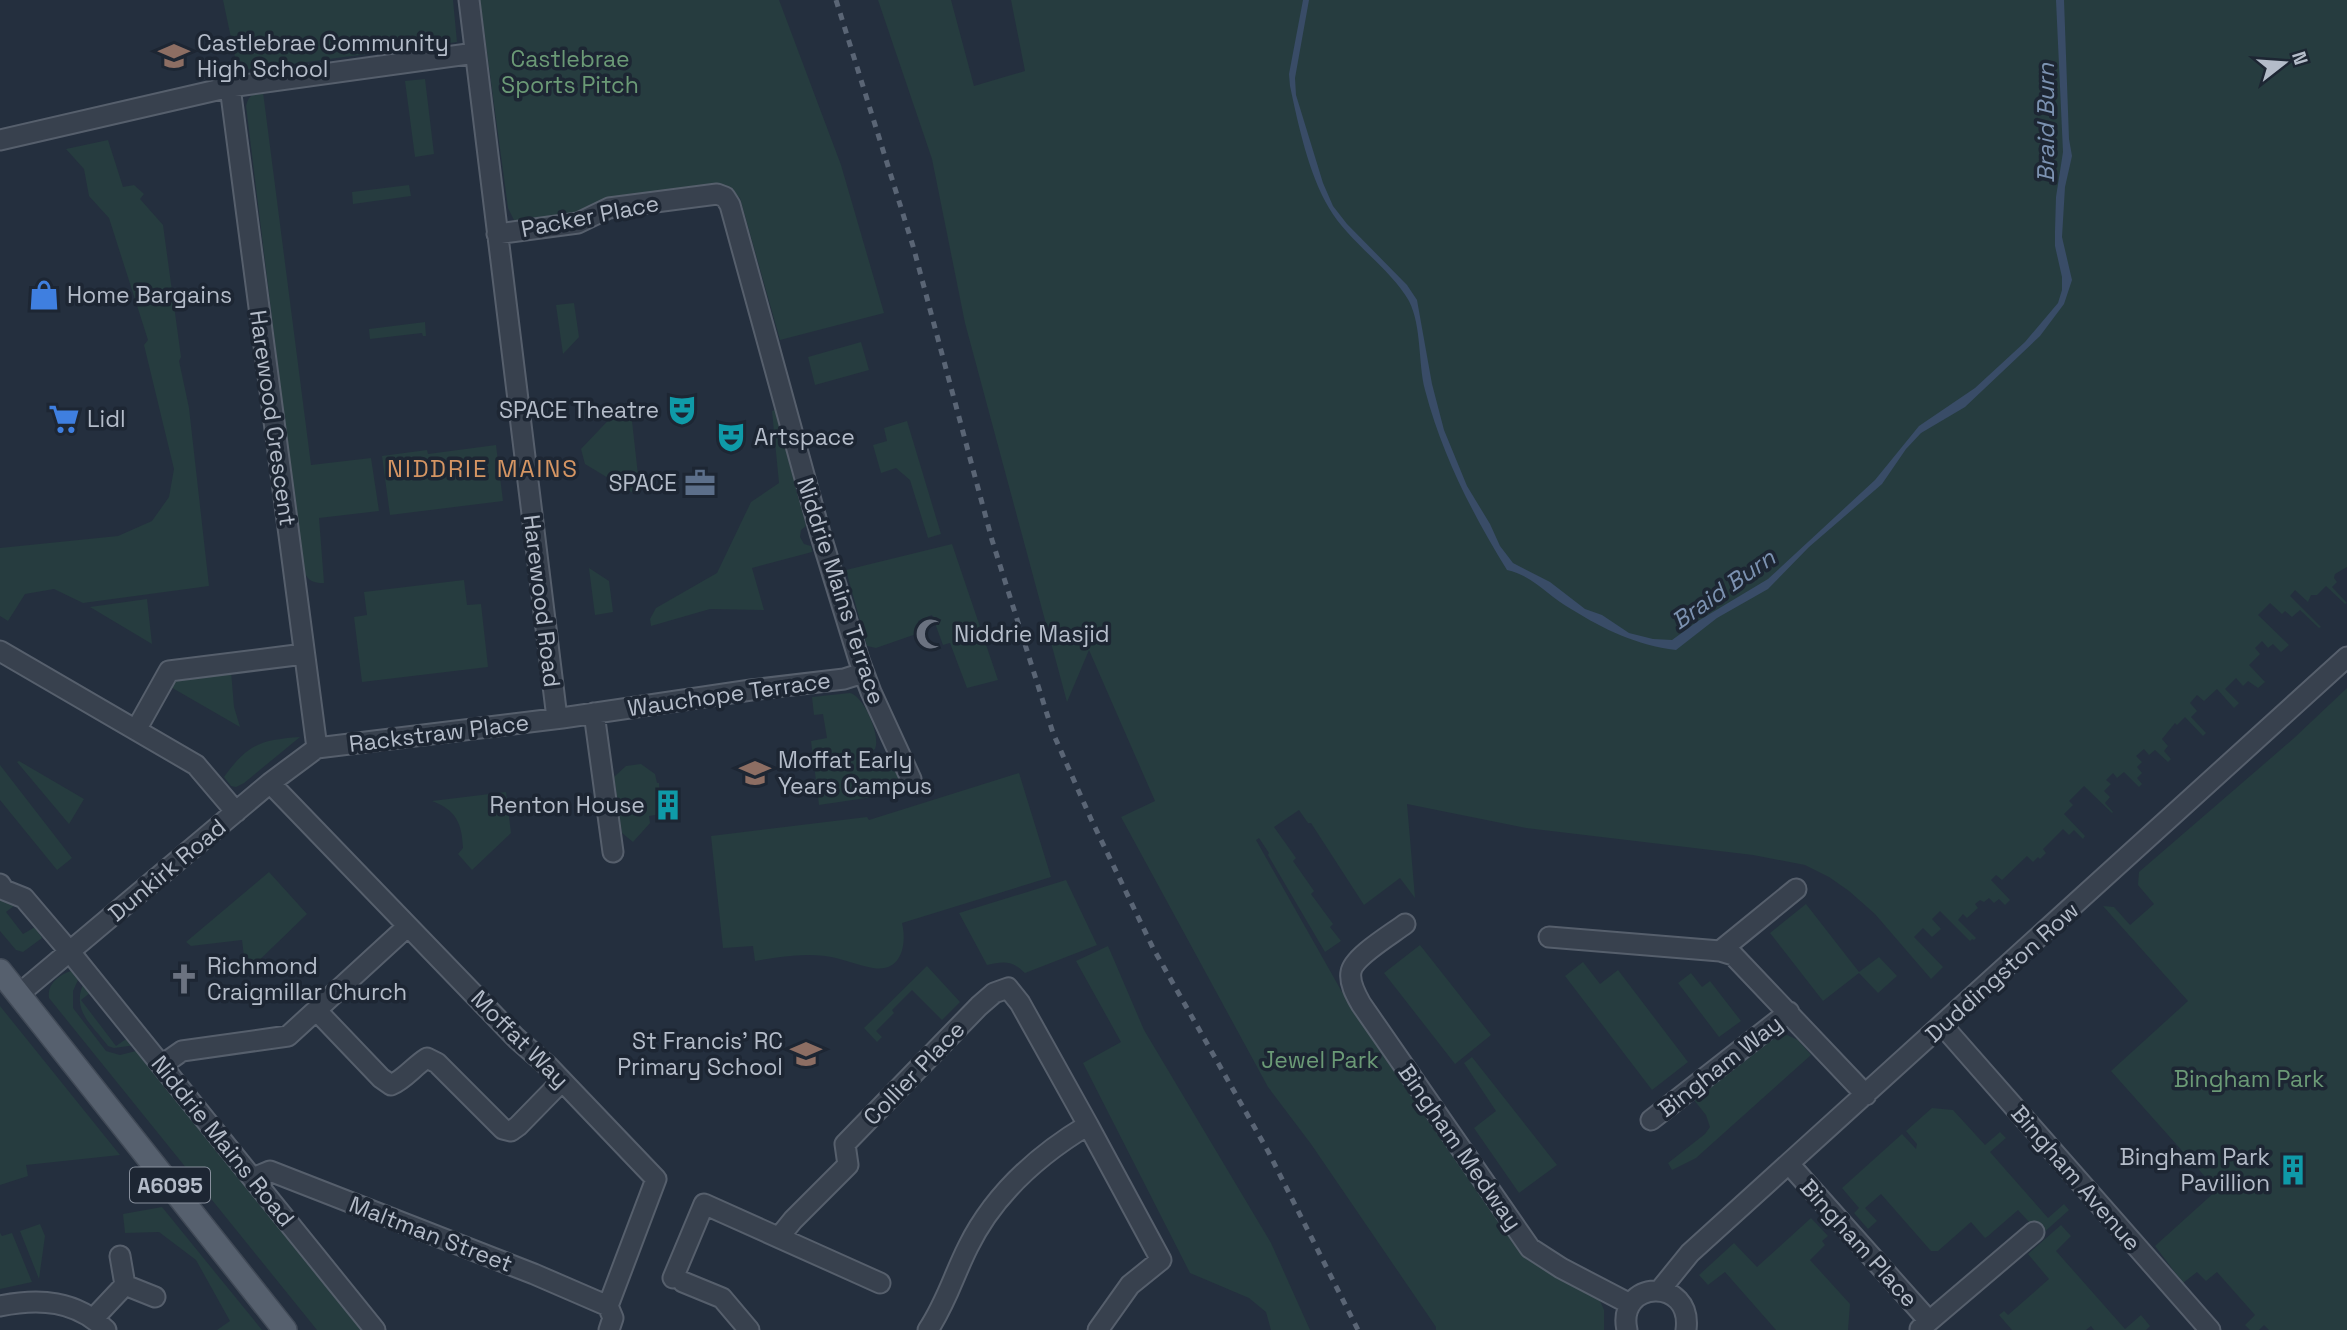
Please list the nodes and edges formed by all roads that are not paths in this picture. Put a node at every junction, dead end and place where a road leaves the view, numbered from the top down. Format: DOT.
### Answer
graph roads {
  1 [pos="469,0"];
  2 [pos="475,53"];
  3 [pos="230,87"];
  4 [pos="0,140"];
  5 [pos="725,197"];
  6 [pos="497,234"];
  7 [pos="0,651"];
  8 [pos="304,654"];
  9 [pos="2347,657"];
  10 [pos="863,673"];
  11 [pos="594,713"];
  12 [pos="559,718"];
  13 [pos="136,730"];
  14 [pos="317,748"];
  15 [pos="911,779"];
  16 [pos="270,783"];
  17 [pos="236,812"];
  18 [pos="613,852"];
  19 [pos="0,884"];
  20 [pos="1796,889"];
  21 [pos="1405,924"];
  22 [pos="408,926"];
  23 [pos="1549,937"];
  24 [pos="1720,951"];
  25 [pos="70,952"];
  26 [pos="0,971"];
  27 [pos="19,994"];
  28 [pos="317,1011"];
  29 [pos="1789,1012"];
  30 [pos="1942,1026"];
  31 [pos="162,1065"];
  32 [pos="562,1081"];
  33 [pos="1866,1095"];
  34 [pos="1651,1120"];
  35 [pos="1088,1125"];
  36 [pos="1790,1164"];
  37 [pos="253,1178"];
  38 [pos="2034,1232"];
  39 [pos="780,1236"];
  40 [pos="120,1256"];
  41 [pos="880,1283"];
  42 [pos="125,1285"];
  43 [pos="1660,1290"];
  44 [pos="155,1297"];
  45 [pos="1630,1304"];
  46 [pos="0,1306"];
  47 [pos="608,1306"];
  48 [pos="99,1324"];
  49 [pos="1924,1326"];
  50 [pos="285,1330"];
  51 [pos="375,1330"];
  52 [pos="609,1330"];
  53 [pos="749,1330"];
  54 [pos="928,1330"];
  55 [pos="1098,1330"];
  56 [pos="1627,1330"];
  57 [pos="1686,1330"];
  58 [pos="2210,1330"];
  1 -- 2 [label="street"];
  2 -- 3 [label="street"];
  2 -- 6 [label="street, Harewood Road"];
  3 -- 4 [label="street"];
  3 -- 8 [label="street, Harewood Crescent"];
  5 -- 6 [label="street, Packer Place"];
  5 -- 10 [label="street, Niddrie Mains Terrace"];
  6 -- 12 [label="street, Harewood Road"];
  7 -- 13 [label="street"];
  8 -- 13 [label="street"];
  8 -- 14 [label="street, Harewood Crescent"];
  9 -- 30 [label="street, Duddingston Row"];
  10 -- 11 [label="street, Wauchope Terrace"];
  10 -- 15 [label="street, Niddrie Mains Terrace"];
  11 -- 12 [label="street, Wauchope Terrace"];
  11 -- 18 [label="street, Wauchope Terrace"];
  12 -- 14 [label="street, Rackstraw Place"];
  13 -- 17 [label="street"];
  14 -- 16 [label="street, Dunkirk Road"];
  16 -- 17 [label="street, Dunkirk Road"];
  16 -- 22 [label="street, Moffat Way"];
  17 -- 25 [label="street, Dunkirk Road"];
  19 -- 25 [label="street, Niddrie Mains Road"];
  20 -- 24 [label="street"];
  21 -- 45 [label="street, Bingham Medway"];
  22 -- 28 [label="street"];
  22 -- 32 [label="street, Moffat Way"];
  23 -- 24 [label="street, Bingham Way"];
  24 -- 29 [label="street, Bingham Way"];
  25 -- 27 [label="street, Dunkirk Road"];
  25 -- 31 [label="street, Niddrie Mains Road"];
  26 -- 27 [label="main road, A6095"];
  27 -- 50 [label="main road, A6095"];
  28 -- 31 [label="street"];
  28 -- 32 [label="street"];
  29 -- 33 [label="street, Bingham Way"];
  29 -- 34 [label="street, Bingham Way"];
  30 -- 33 [label="street, Duddingston Row"];
  30 -- 58 [label="street, Bingham Avenue"];
  31 -- 37 [label="street, Niddrie Mains Road"];
  32 -- 47 [label="street, Moffat Way"];
  33 -- 36 [label="street, Duddingston Row"];
  35 -- 39 [label="street, Collier Place"];
  35 -- 54 [label="street"];
  35 -- 55 [label="street"];
  36 -- 43 [label="street, Duddingston Row"];
  36 -- 49 [label="street, Bingham Place"];
  37 -- 47 [label="street, Maltman Street"];
  37 -- 51 [label="street, Niddrie Mains Road"];
  38 -- 49 [label="street, Bingham Place"];
  39 -- 41 [label="street"];
  39 -- 53 [label="street"];
  40 -- 42 [label="street"];
  42 -- 44 [label="street"];
  42 -- 48 [label="street"];
  43 -- 45 [label="street"];
  43 -- 57 [label="street"];
  45 -- 56 [label="street"];
  46 -- 48 [label="street"];
  47 -- 52 [label="street, Moffat Way"];
}
